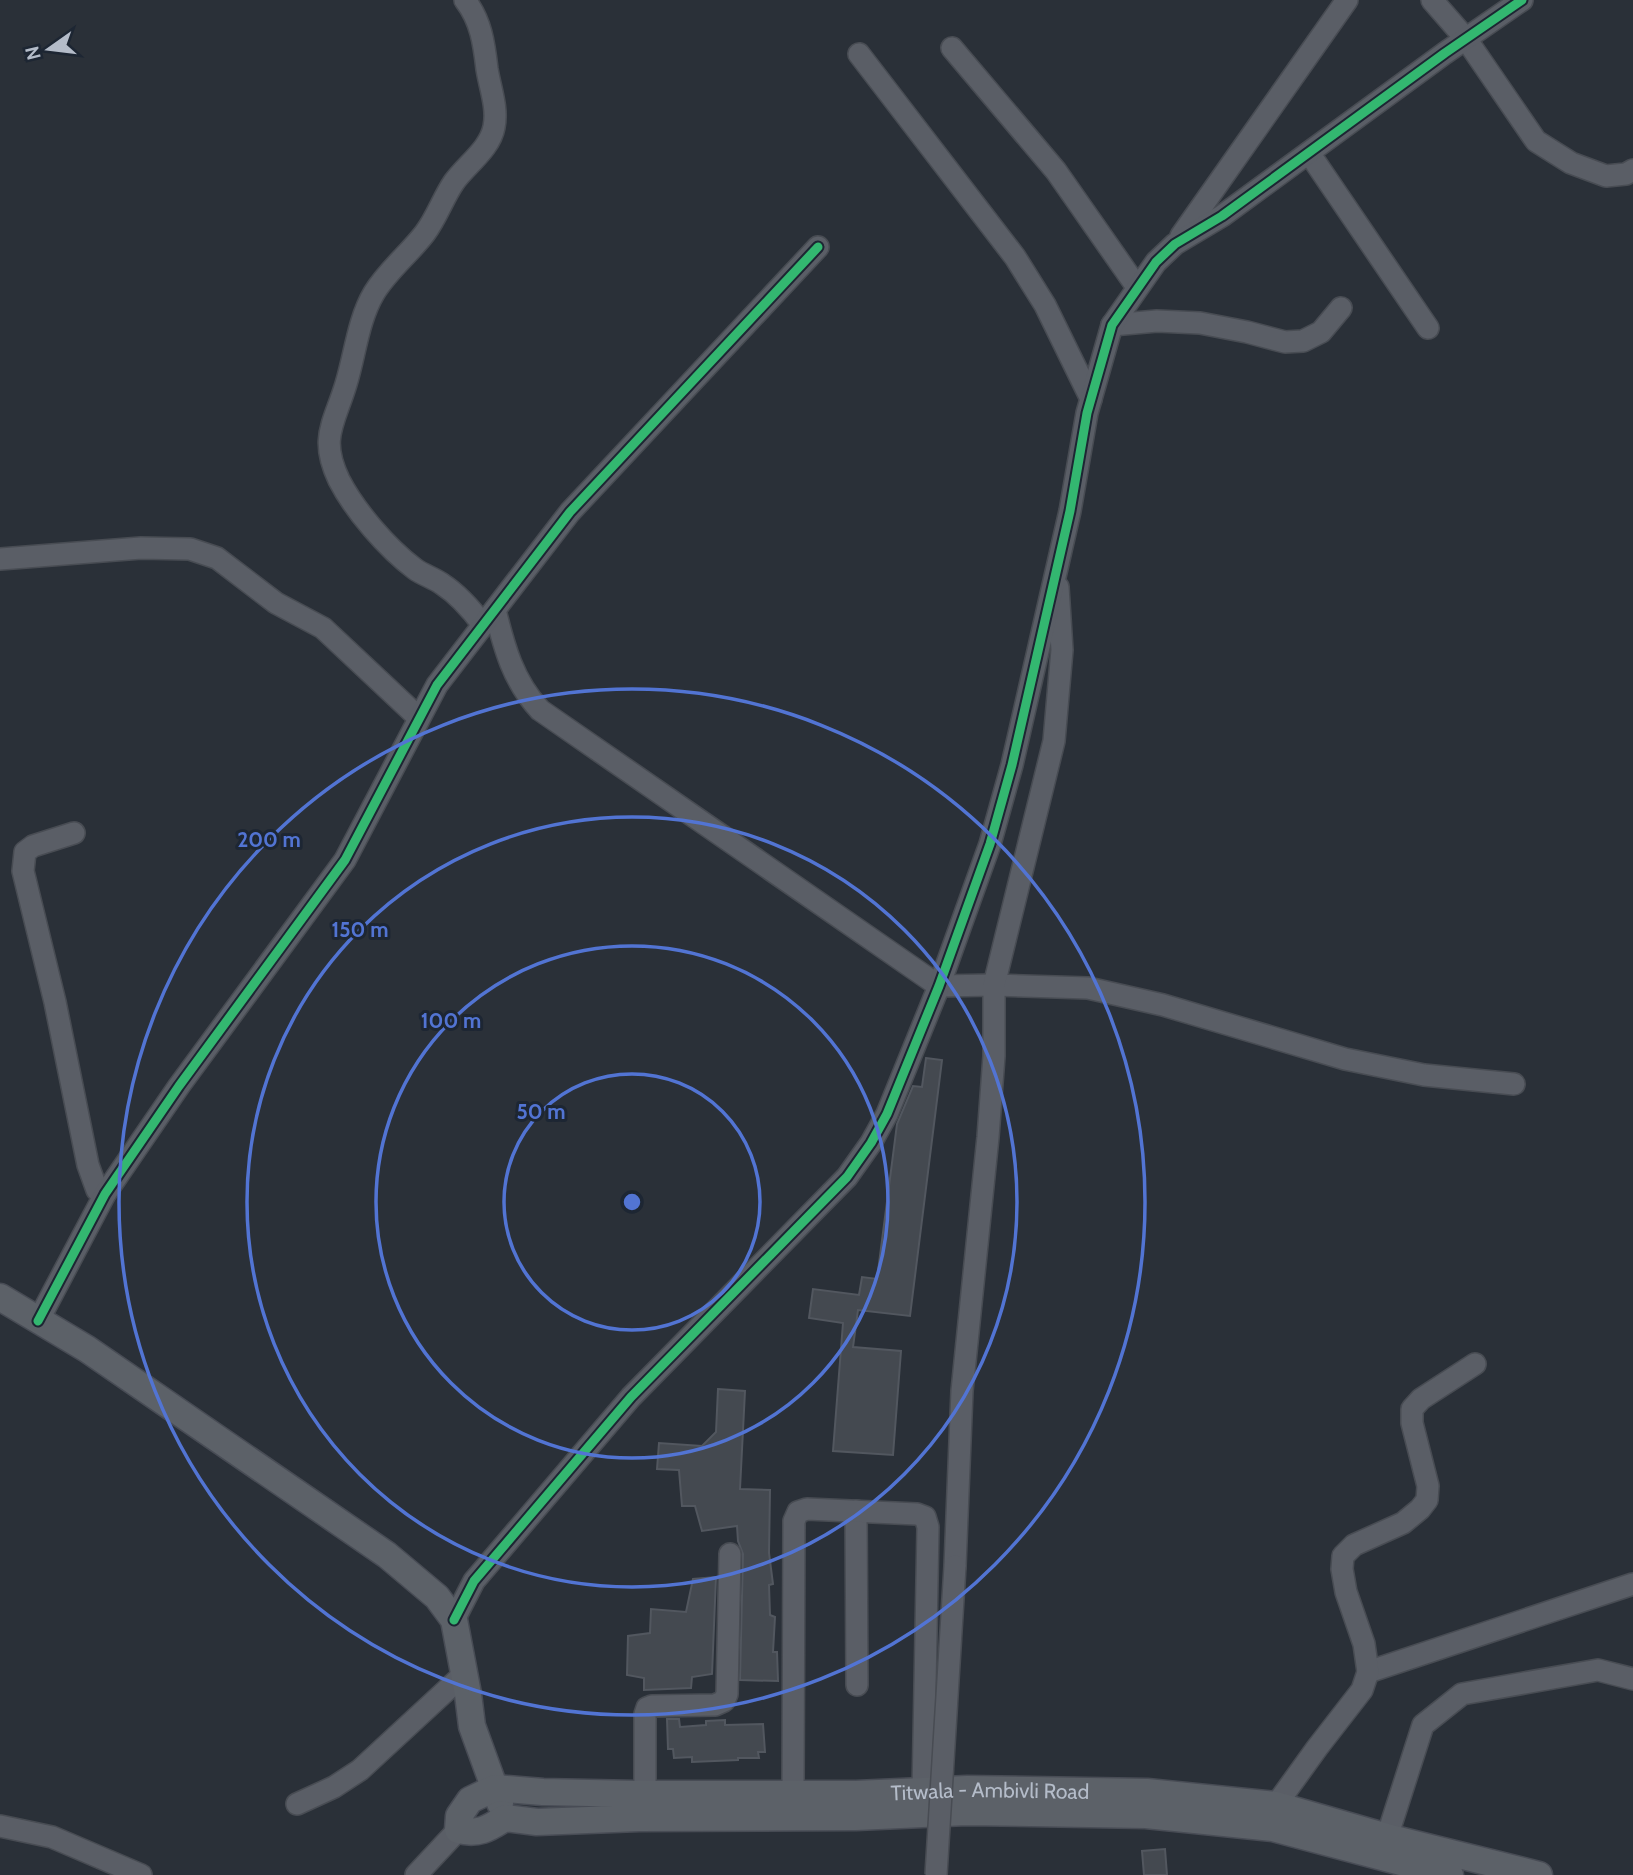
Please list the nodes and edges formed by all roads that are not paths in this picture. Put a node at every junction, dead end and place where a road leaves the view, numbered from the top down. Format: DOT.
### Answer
graph roads {
  1 [pos="465,0"];
  2 [pos="1347,0"];
  3 [pos="1432,0"];
  4 [pos="1522,0"];
  5 [pos="1466,39"];
  6 [pos="952,48"];
  7 [pos="859,54"];
  8 [pos="1309,153"];
  9 [pos="1633,170"];
  10 [pos="1175,244"];
  11 [pos="818,247"];
  12 [pos="1137,288"];
  13 [pos="1341,308"];
  14 [pos="1112,325"];
  15 [pos="1428,328"];
  16 [pos="1091,399"];
  17 [pos="0,559"];
  18 [pos="1057,564"];
  19 [pos="489,617"];
  20 [pos="419,718"];
  21 [pos="74,833"];
  22 [pos="994,985"];
  23 [pos="939,986"];
  24 [pos="1514,1084"];
  25 [pos="105,1194"];
  26 [pos="0,1297"];
  27 [pos="38,1321"];
  28 [pos="1475,1364"];
  29 [pos="856,1511"];
  30 [pos="730,1554"];
  31 [pos="1633,1584"];
  32 [pos="454,1620"];
  33 [pos="1368,1672"];
  34 [pos="464,1674"];
  35 [pos="1633,1679"];
  36 [pos="857,1685"];
  37 [pos="495,1788"];
  38 [pos="923,1792"];
  39 [pos="793,1793"];
  40 [pos="298,1804"];
  41 [pos="645,1806"];
  42 [pos="1275,1816"];
  43 [pos="505,1818"];
  44 [pos="0,1826"];
  45 [pos="458,1830"];
  46 [pos="1387,1837"];
  47 [pos="141,1875"];
  48 [pos="416,1875"];
  49 [pos="936,1875"];
  50 [pos="1450,1875"];
  51 [pos="1539,1875"];
  1 -- 19 [label="street"];
  2 -- 10 [label="street"];
  3 -- 5 [label="street"];
  4 -- 5 [label="street"];
  5 -- 8 [label="street"];
  5 -- 9 [label="street"];
  6 -- 12 [label="street"];
  7 -- 16 [label="street"];
  8 -- 10 [label="street"];
  8 -- 15 [label="street"];
  10 -- 12 [label="street"];
  11 -- 19 [label="street"];
  12 -- 14 [label="street"];
  13 -- 14 [label="street"];
  14 -- 16 [label="street"];
  16 -- 18 [label="street"];
  17 -- 20 [label="street"];
  18 -- 22 [label="street"];
  18 -- 23 [label="street"];
  19 -- 20 [label="street"];
  19 -- 23 [label="street"];
  20 -- 25 [label="street"];
  21 -- 25 [label="street"];
  22 -- 23 [label="street"];
  22 -- 24 [label="street"];
  22 -- 49 [label="street, bridge"];
  23 -- 32 [label="street"];
  25 -- 27 [label="street"];
  26 -- 27 [label="main road"];
  27 -- 32 [label="main road"];
  28 -- 33 [label="street"];
  29 -- 36 [label="street"];
  29 -- 38 [label="street"];
  29 -- 39 [label="street"];
  30 -- 41 [label="street"];
  31 -- 33 [label="street"];
  32 -- 34 [label="main road"];
  33 -- 42 [label="street"];
  34 -- 37 [label="main road"];
  34 -- 40 [label="street"];
  35 -- 46 [label="street"];
  37 -- 41 [label="main road, Titwala - Ambivli Road"];
  37 -- 43 [label="main road"];
  37 -- 45 [label="main road"];
  38 -- 39 [label="main road, Titwala - Ambivli Road"];
  38 -- 42 [label="main road, Titwala - Ambivli Road"];
  39 -- 41 [label="main road, Titwala - Ambivli Road"];
  41 -- 42 [label="main road, Titwala - Ambivli Road"];
  41 -- 43 [label="main road, Titwala - Ambivli Road"];
  42 -- 46 [label="main road, Titwala - Ambivli Road"];
  42 -- 50 [label="main road, Titwala - Ambivli Road"];
  43 -- 45 [label="main road"];
  44 -- 47 [label="street"];
  45 -- 48 [label="street"];
  46 -- 51 [label="main road, Titwala - Ambivli Road"];
}
